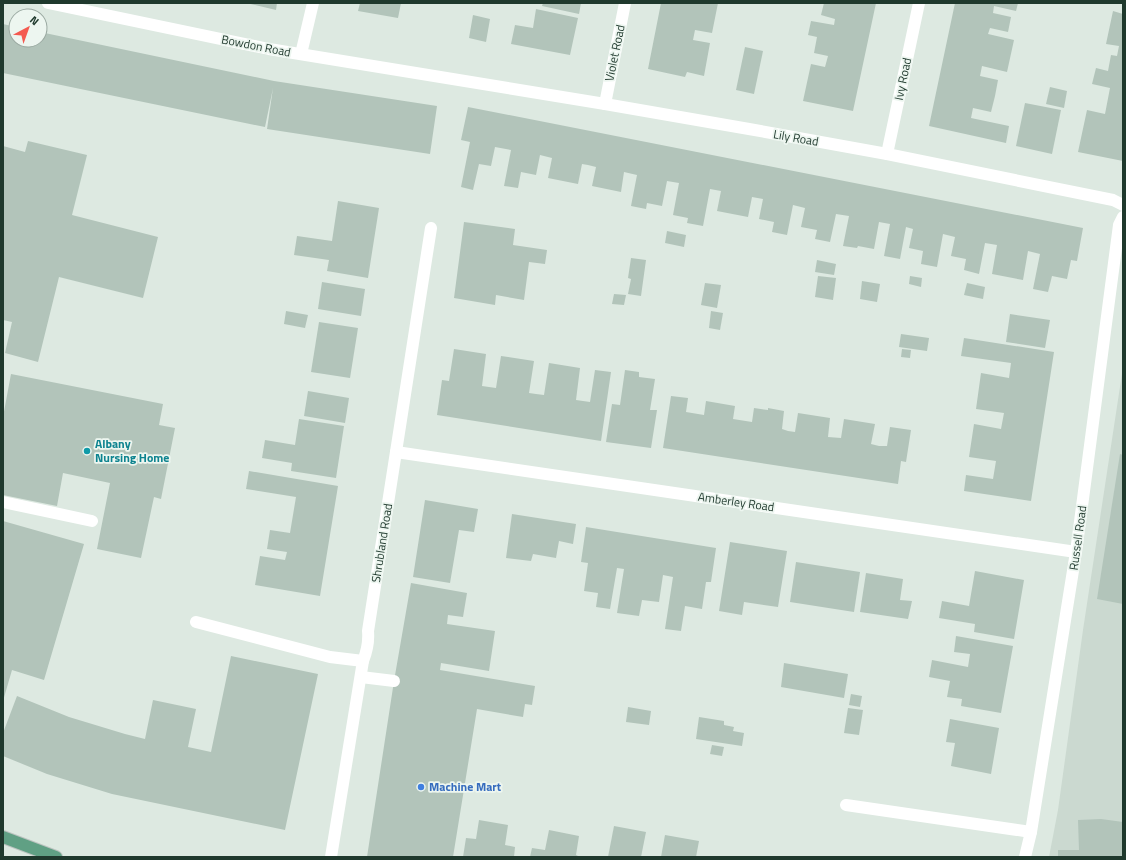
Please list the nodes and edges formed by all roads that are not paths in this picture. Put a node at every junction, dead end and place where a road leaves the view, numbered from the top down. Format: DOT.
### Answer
graph roads {
  1 [pos="48,3"];
  2 [pos="313,3"];
  3 [pos="625,3"];
  4 [pos="919,3"];
  5 [pos="301,54"];
  6 [pos="466,81"];
  7 [pos="605,104"];
  8 [pos="886,154"];
  9 [pos="1123,205"];
  10 [pos="1123,217"];
  11 [pos="431,228"];
  12 [pos="396,452"];
  13 [pos="3,502"];
  14 [pos="92,521"];
  15 [pos="1076,552"];
  16 [pos="196,622"];
  17 [pos="363,661"];
  18 [pos="360,677"];
  19 [pos="394,681"];
  20 [pos="846,805"];
  21 [pos="1031,832"];
  22 [pos="3,837"];
  23 [pos="56,857"];
  24 [pos="331,857"];
  25 [pos="1025,857"];
  1 -- 5 [label="street, Bowdon Road"];
  2 -- 5 [label="street"];
  3 -- 7 [label="street, Violet Road"];
  4 -- 8 [label="street, Ivy Road"];
  5 -- 6 [label="street, Bowdon Road"];
  6 -- 7 [label="street, Lily Road"];
  7 -- 8 [label="street, Lily Road"];
  8 -- 9 [label="street, Lily Road"];
  10 -- 15 [label="street, Russell Road"];
  11 -- 12 [label="street, Shrubland Road"];
  12 -- 15 [label="street, Amberley Road"];
  12 -- 17 [label="street, Shrubland Road"];
  13 -- 14 [label="street"];
  15 -- 21 [label="street, Russell Road"];
  16 -- 17 [label="street"];
  17 -- 18 [label="street, Shrubland Road"];
  18 -- 19 [label="street"];
  18 -- 24 [label="street, Shrubland Road"];
  20 -- 21 [label="street"];
  21 -- 25 [label="street, Russell Road"];
  22 -- 23 [label="main road"];
}
